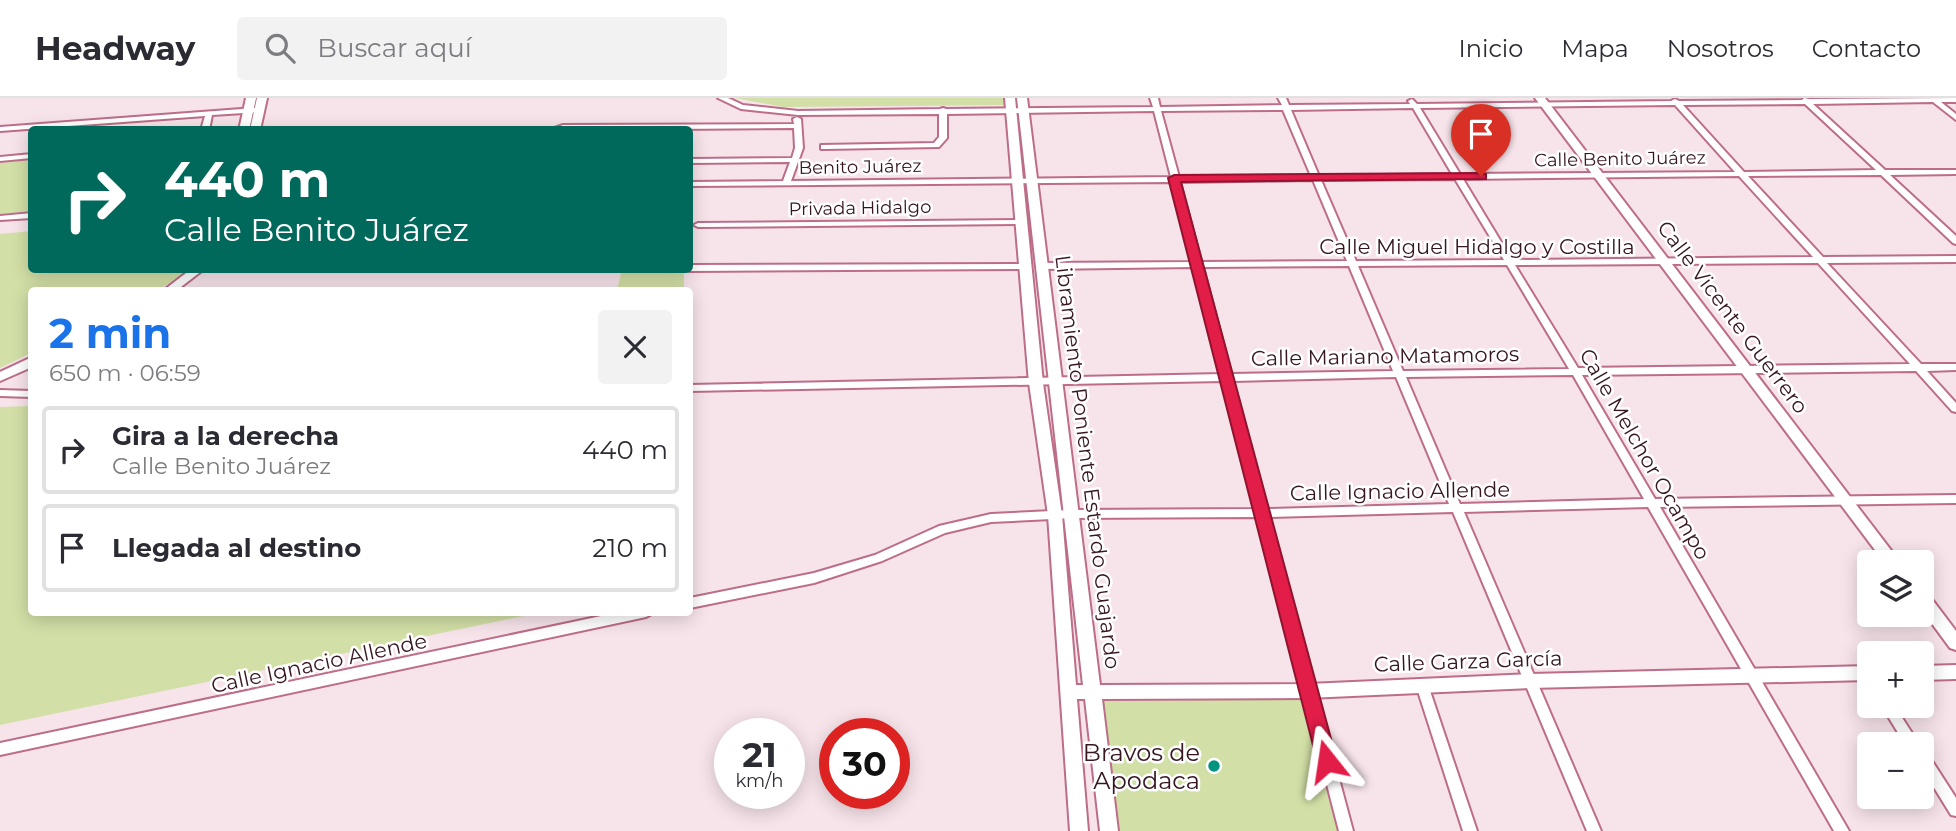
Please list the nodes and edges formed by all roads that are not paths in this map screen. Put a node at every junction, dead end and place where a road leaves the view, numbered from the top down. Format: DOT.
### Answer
graph roads {
  1 [pos="251,98"];
  2 [pos="262,98"];
  3 [pos="722,98"];
  4 [pos="1933,99"];
  5 [pos="1542,100"];
  6 [pos="1675,100"];
  7 [pos="1805,100"];
  8 [pos="1956,100"];
  9 [pos="1413,101"];
  10 [pos="1284,102"];
  11 [pos="1016,103"];
  12 [pos="1155,103"];
  13 [pos="943,110"];
  14 [pos="253,113"];
  15 [pos="798,113"];
  16 [pos="206,116"];
  17 [pos="1956,118"];
  18 [pos="148,119"];
  19 [pos="797,125"];
  20 [pos="85,126"];
  21 [pos="146,126"];
  22 [pos="205,126"];
  23 [pos="246,126"];
  24 [pos="255,126"];
  25 [pos="680,126"];
  26 [pos="28,128"];
  27 [pos="0,129"];
  28 [pos="824,147"];
  29 [pos="28,156"];
  30 [pos="0,159"];
  31 [pos="794,160"];
  32 [pos="693,161"];
  33 [pos="1956,172"];
  34 [pos="1882,173"];
  35 [pos="1742,174"];
  36 [pos="1458,176"];
  37 [pos="1599,176"];
  38 [pos="1174,178"];
  39 [pos="1316,178"];
  40 [pos="1025,180"];
  41 [pos="786,183"];
  42 [pos="693,184"];
  43 [pos="28,215"];
  44 [pos="0,218"];
  45 [pos="1022,222"];
  46 [pos="698,225"];
  47 [pos="1956,241"];
  48 [pos="1956,259"];
  49 [pos="1820,260"];
  50 [pos="1664,262"];
  51 [pos="1509,263"];
  52 [pos="1352,264"];
  53 [pos="1196,265"];
  54 [pos="1041,266"];
  55 [pos="1025,267"];
  56 [pos="693,268"];
  57 [pos="193,273"];
  58 [pos="205,273"];
  59 [pos="174,287"];
  60 [pos="187,287"];
  61 [pos="28,363"];
  62 [pos="1917,367"];
  63 [pos="1956,367"];
  64 [pos="1746,369"];
  65 [pos="28,371"];
  66 [pos="1575,371"];
  67 [pos="1399,374"];
  68 [pos="0,377"];
  69 [pos="1228,378"];
  70 [pos="1056,382"];
  71 [pos="1036,383"];
  72 [pos="0,384"];
  73 [pos="693,388"];
  74 [pos="0,393"];
  75 [pos="28,394"];
  76 [pos="1956,409"];
  77 [pos="1956,499"];
  78 [pos="1846,501"];
  79 [pos="1652,503"];
  80 [pos="1457,509"];
  81 [pos="1261,513"];
  82 [pos="1063,514"];
  83 [pos="1884,550"];
  84 [pos="693,602"];
  85 [pos="1934,615"];
  86 [pos="627,616"];
  87 [pos="1956,643"];
  88 [pos="1956,672"];
  89 [pos="1934,673"];
  90 [pos="1753,675"];
  91 [pos="1857,675"];
  92 [pos="1530,681"];
  93 [pos="1422,685"];
  94 [pos="1308,691"];
  95 [pos="1068,692"];
  96 [pos="1094,693"];
  97 [pos="0,749"];
  98 [pos="1934,776"];
  99 [pos="1956,810"];
  100 [pos="1079,831"];
  101 [pos="1108,831"];
  102 [pos="1346,831"];
  103 [pos="1470,831"];
  104 [pos="1594,831"];
  105 [pos="1842,831"];
  1 -- 14 [label="street"];
  2 -- 14 [label="street"];
  3 -- 15 [label="street"];
  4 -- 7 [label="street"];
  4 -- 8 [label="street"];
  4 -- 17 [label="street"];
  5 -- 6 [label="street"];
  5 -- 9 [label="street"];
  5 -- 37 [label="street, Calle Vicente Guerrero"];
  6 -- 7 [label="street"];
  6 -- 35 [label="street"];
  7 -- 34 [label="street"];
  9 -- 10 [label="street"];
  9 -- 36 [label="street, Calle Melchor Ocampo"];
  10 -- 12 [label="street"];
  10 -- 39 [label="street"];
  11 -- 12 [label="street"];
  11 -- 13 [label="street"];
  11 -- 40 [label="street, Libramiento Poniente Estardo Guajardo"];
  12 -- 38 [label="street"];
  13 -- 15 [label="street"];
  13 -- 28 [label="street"];
  14 -- 16 [label="street"];
  14 -- 23 [label="street"];
  14 -- 24 [label="street"];
  15 -- 19 [label="street"];
  16 -- 18 [label="street"];
  16 -- 22 [label="street"];
  18 -- 20 [label="street"];
  18 -- 21 [label="street"];
  19 -- 25 [label="street"];
  19 -- 31 [label="street"];
  26 -- 27 [label="street"];
  29 -- 30 [label="street"];
  31 -- 32 [label="street"];
  31 -- 41 [label="street"];
  33 -- 34 [label="street, Calle Benito Juárez"];
  34 -- 35 [label="street, Calle Benito Juárez"];
  34 -- 47 [label="street"];
  35 -- 37 [label="street, Calle Benito Juárez"];
  35 -- 49 [label="street"];
  36 -- 37 [label="street, Calle Benito Juárez"];
  36 -- 39 [label="street, Calle Benito Juárez"];
  36 -- 51 [label="street, Calle Melchor Ocampo"];
  37 -- 50 [label="street, Calle Vicente Guerrero"];
  38 -- 39 [label="street, Calle Benito Juárez"];
  38 -- 40 [label="street, Calle Benito Juárez"];
  38 -- 53 [label="street"];
  39 -- 52 [label="street"];
  40 -- 41 [label="street, Benito Juárez"];
  40 -- 45 [label="street, Libramiento Poniente Estardo Guajardo"];
  40 -- 54 [label="street, Libramiento Poniente Estardo Guajardo"];
  41 -- 42 [label="street, Benito Juárez"];
  43 -- 44 [label="street"];
  45 -- 46 [label="street, Privada Hidalgo"];
  45 -- 55 [label="street, Libramiento Poniente Estardo Guajardo"];
  48 -- 49 [label="street, Calle Miguel Hidalgo y Costilla"];
  49 -- 50 [label="street, Calle Miguel Hidalgo y Costilla"];
  49 -- 62 [label="street"];
  50 -- 51 [label="street, Calle Miguel Hidalgo y Costilla"];
  50 -- 64 [label="street, Calle Vicente Guerrero"];
  51 -- 52 [label="street, Calle Miguel Hidalgo y Costilla"];
  51 -- 66 [label="street, Calle Melchor Ocampo"];
  52 -- 53 [label="street, Calle Miguel Hidalgo y Costilla"];
  52 -- 67 [label="street"];
  53 -- 54 [label="street, Calle Miguel Hidalgo y Costilla"];
  53 -- 69 [label="street"];
  54 -- 70 [label="street, Libramiento Poniente Estardo Guajardo"];
  55 -- 56 [label="street"];
  55 -- 71 [label="street, Libramiento Poniente Estardo Guajardo"];
  57 -- 59 [label="street"];
  58 -- 60 [label="street"];
  61 -- 68 [label="street"];
  62 -- 63 [label="street, Calle Mariano Matamoros"];
  62 -- 64 [label="street, Calle Mariano Matamoros"];
  62 -- 76 [label="street"];
  64 -- 66 [label="street, Calle Mariano Matamoros"];
  64 -- 78 [label="street, Calle Vicente Guerrero"];
  65 -- 72 [label="street"];
  66 -- 67 [label="street, Calle Mariano Matamoros"];
  66 -- 79 [label="street, Calle Melchor Ocampo"];
  67 -- 69 [label="street, Calle Mariano Matamoros"];
  67 -- 80 [label="street"];
  69 -- 70 [label="street, Calle Mariano Matamoros"];
  69 -- 81 [label="street"];
  70 -- 71 [label="street, Calle Mariano Matamoros"];
  70 -- 82 [label="street, Libramiento Poniente Estardo Guajardo"];
  71 -- 73 [label="street, Calle Mariano Matamoros"];
  71 -- 82 [label="street, Libramiento Poniente Estardo Guajardo"];
  74 -- 75 [label="street"];
  77 -- 78 [label="street, Calle Ignacio Allende"];
  78 -- 79 [label="street, Calle Ignacio Allende"];
  78 -- 83 [label="street, Calle Vicente Guerrero"];
  79 -- 80 [label="street, Calle Ignacio Allende"];
  79 -- 90 [label="street, Calle Melchor Ocampo"];
  80 -- 81 [label="street, Calle Ignacio Allende"];
  80 -- 92 [label="street"];
  81 -- 82 [label="street, Calle Ignacio Allende"];
  81 -- 94 [label="street"];
  82 -- 84 [label="street, Calle Ignacio Allende"];
  82 -- 95 [label="street, Libramiento Poniente Estardo Guajardo"];
  82 -- 96 [label="street, Libramiento Poniente Estardo Guajardo"];
  85 -- 87 [label="street"];
  86 -- 97 [label="street, Calle Ignacio Allende"];
  88 -- 89 [label="street"];
  90 -- 91 [label="street, Calle Garza García"];
  90 -- 92 [label="street, Calle Garza García"];
  90 -- 105 [label="street, Calle Melchor Ocampo"];
  92 -- 93 [label="street, Calle Garza García"];
  92 -- 104 [label="street"];
  93 -- 94 [label="street, Calle Garza García"];
  93 -- 103 [label="street"];
  94 -- 96 [label="street, Calle Garza García"];
  94 -- 102 [label="street"];
  95 -- 96 [label="street, Calle Garza García"];
  95 -- 100 [label="street, Libramiento Poniente Estardo Guajardo"];
  96 -- 101 [label="street, Libramiento Poniente Estardo Guajardo"];
  98 -- 99 [label="street"];
}
